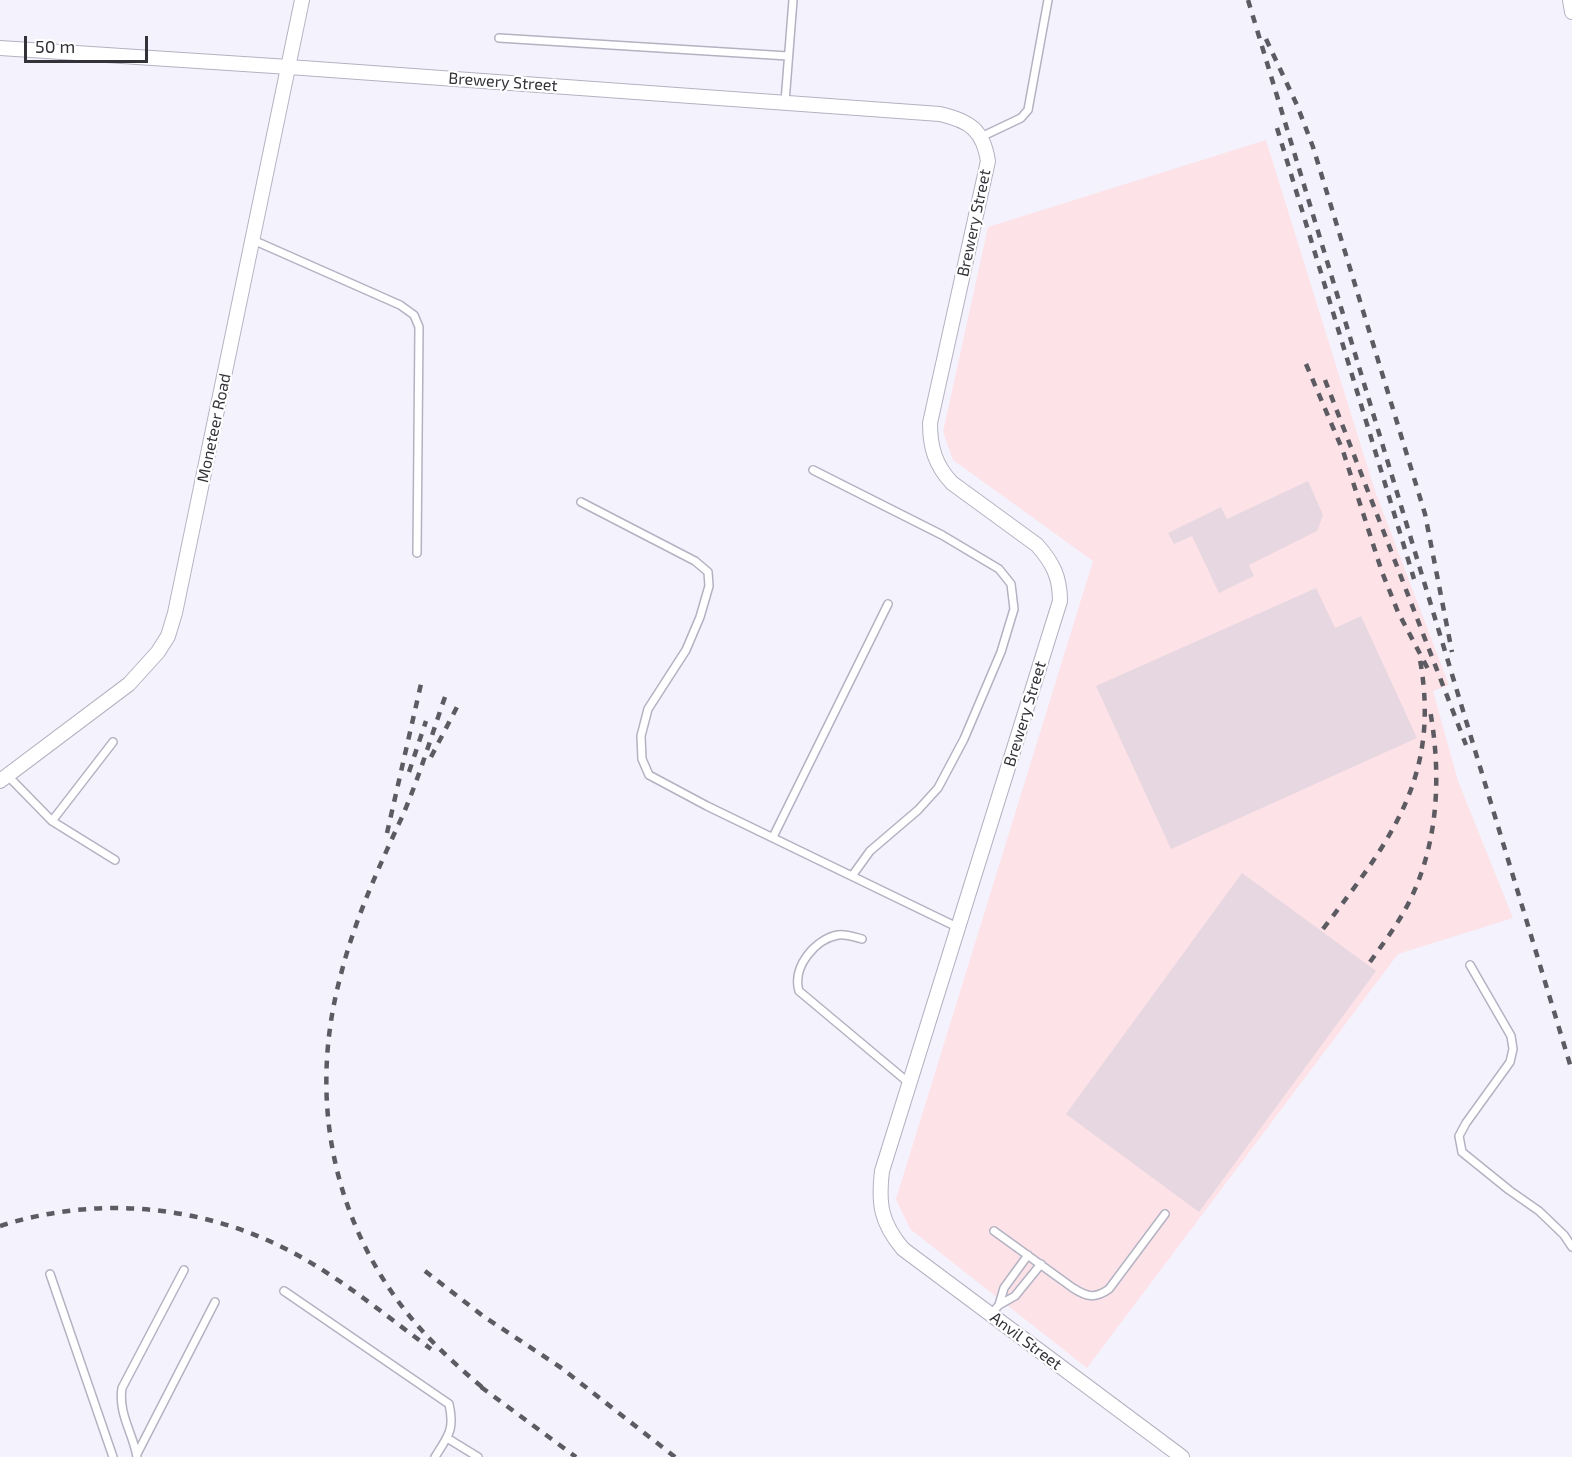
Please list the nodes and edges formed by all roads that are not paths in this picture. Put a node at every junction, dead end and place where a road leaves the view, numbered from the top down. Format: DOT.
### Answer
graph roads {
  1 [pos="302,0"];
  2 [pos="793,0"];
  3 [pos="1048,0"];
  4 [pos="1570,0"];
  5 [pos="1572,12"];
  6 [pos="499,38"];
  7 [pos="0,48"];
  8 [pos="788,56"];
  9 [pos="289,67"];
  10 [pos="784,102"];
  11 [pos="981,137"];
  12 [pos="253,240"];
  13 [pos="813,470"];
  14 [pos="580,502"];
  15 [pos="417,553"];
  16 [pos="888,604"];
  17 [pos="113,742"];
  18 [pos="4,778"];
  19 [pos="52,821"];
  20 [pos="773,837"];
  21 [pos="115,860"];
  22 [pos="852,876"];
  23 [pos="959,928"];
  24 [pos="862,939"];
  25 [pos="1470,965"];
  26 [pos="909,1083"];
  27 [pos="883,1214"];
  28 [pos="1165,1214"];
  29 [pos="994,1231"];
  30 [pos="1572,1247"];
  31 [pos="1028,1255"];
  32 [pos="1041,1264"];
  33 [pos="184,1270"];
  34 [pos="50,1274"];
  35 [pos="284,1291"];
  36 [pos="215,1302"];
  37 [pos="995,1310"];
  38 [pos="447,1438"];
  39 [pos="137,1456"];
  40 [pos="113,1457"];
  41 [pos="435,1457"];
  42 [pos="478,1457"];
  43 [pos="1182,1457"];
  1 -- 9 [label="street, Moneteer Road"];
  2 -- 8 [label="lane"];
  3 -- 11 [label="lane"];
  4 -- 5 [label="street"];
  6 -- 8 [label="lane"];
  7 -- 9 [label="street, Brewery Street"];
  8 -- 10 [label="lane"];
  9 -- 10 [label="street, Brewery Street"];
  9 -- 12 [label="street, Moneteer Road"];
  10 -- 11 [label="street, Brewery Street"];
  11 -- 23 [label="street, Brewery Street"];
  12 -- 15 [label="lane"];
  12 -- 18 [label="street, Moneteer Road"];
  13 -- 22 [label="lane"];
  14 -- 20 [label="lane"];
  16 -- 20 [label="lane"];
  17 -- 19 [label="lane"];
  18 -- 19 [label="lane"];
  19 -- 21 [label="lane"];
  20 -- 22 [label="lane"];
  22 -- 23 [label="lane"];
  23 -- 26 [label="street, Brewery Street"];
  24 -- 26 [label="lane"];
  25 -- 30 [label="lane"];
  26 -- 27 [label="street, Brewery Street"];
  27 -- 37 [label="street, Anvil Street"];
  28 -- 32 [label="lane"];
  29 -- 31 [label="lane"];
  31 -- 32 [label="lane"];
  31 -- 37 [label="lane"];
  32 -- 37 [label="lane"];
  33 -- 39 [label="lane"];
  34 -- 40 [label="lane"];
  35 -- 38 [label="lane"];
  36 -- 39 [label="lane"];
  37 -- 43 [label="street, Anvil Street"];
  38 -- 41 [label="lane"];
  38 -- 42 [label="lane"];
}
